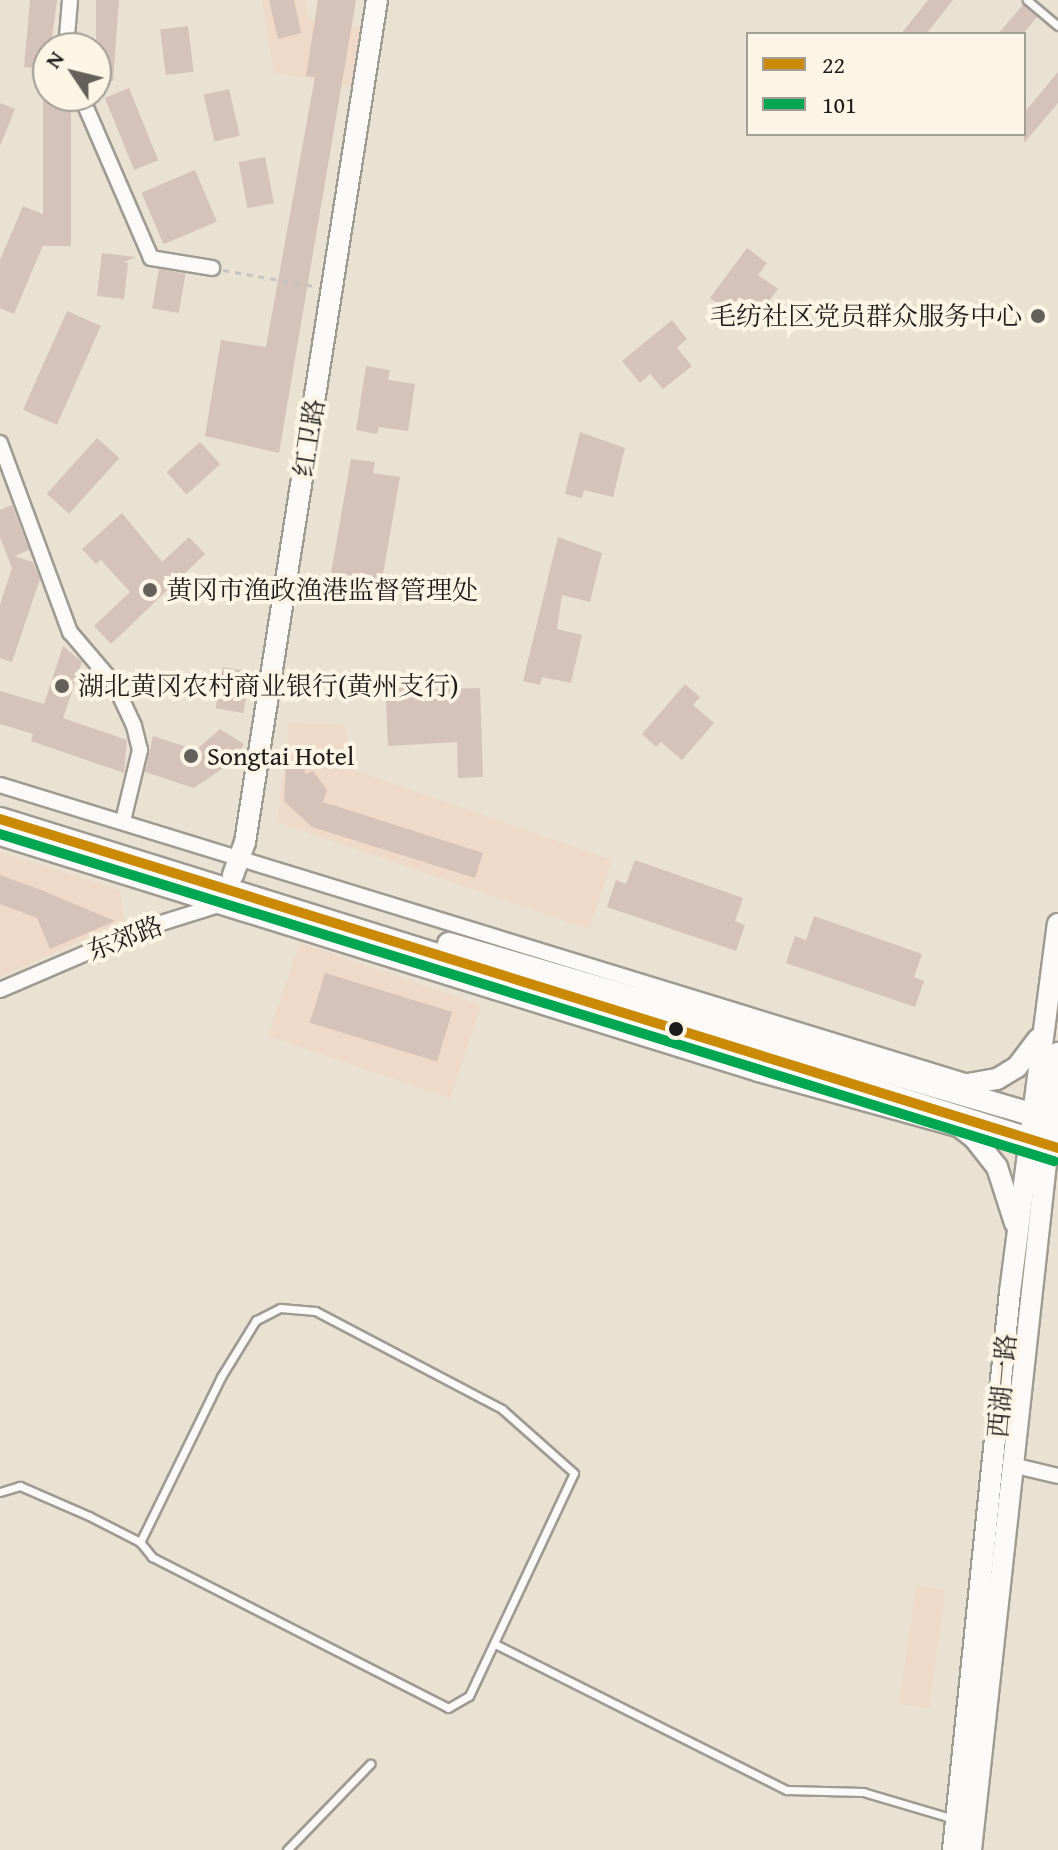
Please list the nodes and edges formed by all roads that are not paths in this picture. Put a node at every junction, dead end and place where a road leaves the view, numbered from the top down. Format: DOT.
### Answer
graph roads {
  1 [pos="70,0"];
  2 [pos="377,0"];
  3 [pos="1027,0"];
  4 [pos="1058,26"];
  5 [pos="67,32"];
  6 [pos="88,112"];
  7 [pos="212,268"];
  8 [pos="0,443"];
  9 [pos="0,785"];
  10 [pos="0,804"];
  11 [pos="0,819"];
  12 [pos="123,821"];
  13 [pos="0,838"];
  14 [pos="236,865"];
  15 [pos="254,896"];
  16 [pos="218,905"];
  17 [pos="1058,924"];
  18 [pos="0,990"];
  19 [pos="1040,1035"];
  20 [pos="1058,1053"];
  21 [pos="979,1085"];
  22 [pos="944,1088"];
  23 [pos="939,1111"];
  24 [pos="1047,1119"];
  25 [pos="967,1133"];
  26 [pos="1045,1143"];
  27 [pos="1058,1208"];
  28 [pos="1027,1236"];
  29 [pos="1012,1465"];
  30 [pos="1058,1476"];
  31 [pos="0,1492"];
  32 [pos="140,1542"];
  33 [pos="495,1644"];
  34 [pos="370,1764"];
  35 [pos="965,1821"];
  36 [pos="287,1850"];
  37 [pos="953,1850"];
  38 [pos="971,1850"];
  1 -- 5 [label="street"];
  2 -- 14 [label="main road, 红卫路"];
  3 -- 4 [label="lane"];
  6 -- 7 [label="street"];
  8 -- 12 [label="street"];
  9 -- 12 [label="street"];
  10 -- 14 [label="main road"];
  11 -- 15 [label="main road"];
  12 -- 14 [label="street"];
  13 -- 16 [label="street"];
  14 -- 21 [label="street"];
  14 -- 22 [label="main road"];
  15 -- 16 [label="street, 东郊路"];
  15 -- 23 [label="main road"];
  16 -- 18 [label="street, 东郊路"];
  16 -- 25 [label="street"];
  17 -- 19 [label="main road, 西湖一路"];
  19 -- 21 [label="main road"];
  19 -- 24 [label="main road, 西湖一路"];
  20 -- 24 [label="main road, 西湖一路"];
  21 -- 22 [label="main road"];
  22 -- 24 [label="main road"];
  23 -- 25 [label="main road"];
  23 -- 26 [label="main road"];
  24 -- 26 [label="main road, 西湖一路"];
  25 -- 28 [label="main road"];
  26 -- 28 [label="main road, 西湖一路"];
  27 -- 28 [label="main road"];
  28 -- 29 [label="main road, 西湖一路"];
  28 -- 35 [label="main road, 西湖一路"];
  29 -- 30 [label="street"];
  29 -- 35 [label="main road, 西湖一路"];
  31 -- 32 [label="lane"];
  32 -- 33 [label="lane"];
  32 -- 33 [label="lane"];
  33 -- 35 [label="lane"];
  34 -- 36 [label="lane"];
  35 -- 37 [label="main road, 西湖一路"];
  35 -- 38 [label="main road, 西湖一路"];
}
